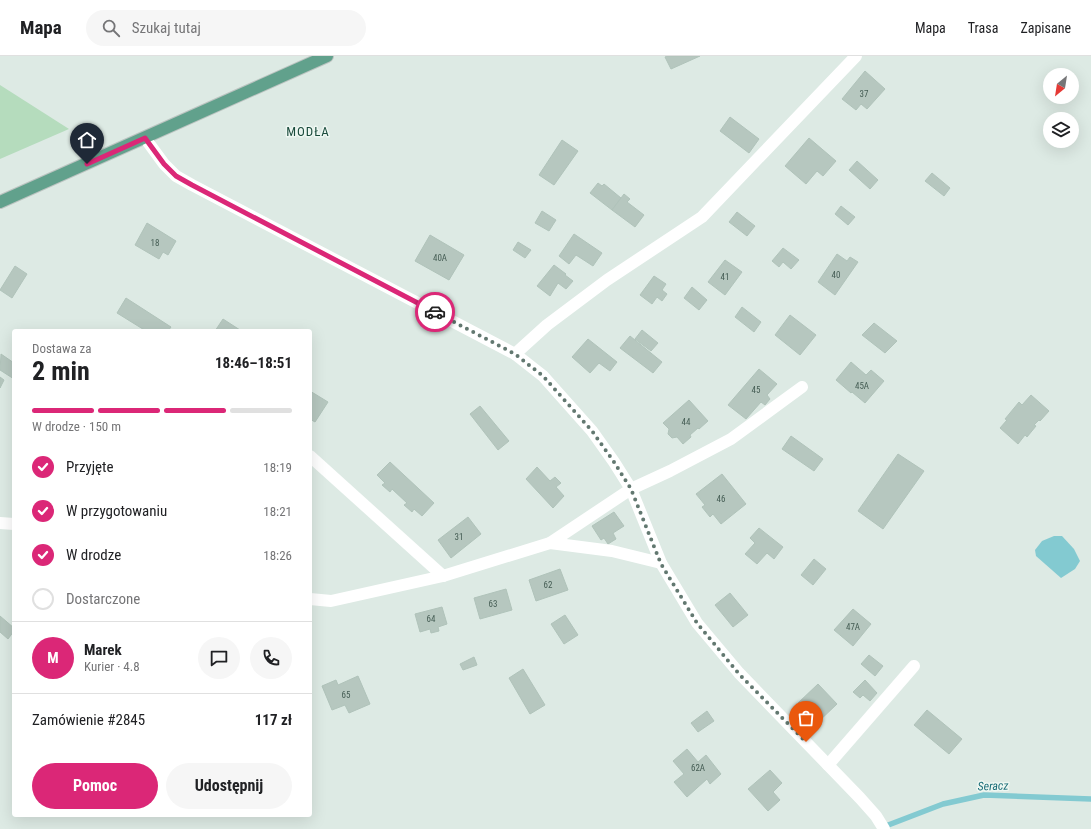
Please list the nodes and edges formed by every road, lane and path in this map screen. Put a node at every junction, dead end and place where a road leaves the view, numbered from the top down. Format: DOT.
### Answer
graph roads {
  1 [pos="327,56"];
  2 [pos="856,56"];
  3 [pos="145,138"];
  4 [pos="0,202"];
  5 [pos="515,354"];
  6 [pos="802,387"];
  7 [pos="312,458"];
  8 [pos="631,489"];
  9 [pos="0,523"];
  10 [pos="12,524"];
  11 [pos="550,543"];
  12 [pos="661,564"];
  13 [pos="443,576"];
  14 [pos="312,599"];
  15 [pos="914,666"];
  16 [pos="828,765"];
  17 [pos="884,829"];
  1 -- 3 [label="main road"];
  2 -- 5 [label="street"];
  3 -- 4 [label="main road"];
  3 -- 5 [label="street"];
  5 -- 8 [label="street"];
  6 -- 8 [label="street"];
  7 -- 13 [label="street"];
  8 -- 11 [label="street"];
  8 -- 12 [label="street"];
  9 -- 10 [label="street"];
  11 -- 12 [label="street"];
  11 -- 13 [label="street"];
  12 -- 16 [label="street"];
  13 -- 14 [label="street"];
  15 -- 16 [label="street"];
  16 -- 17 [label="street"];
}
